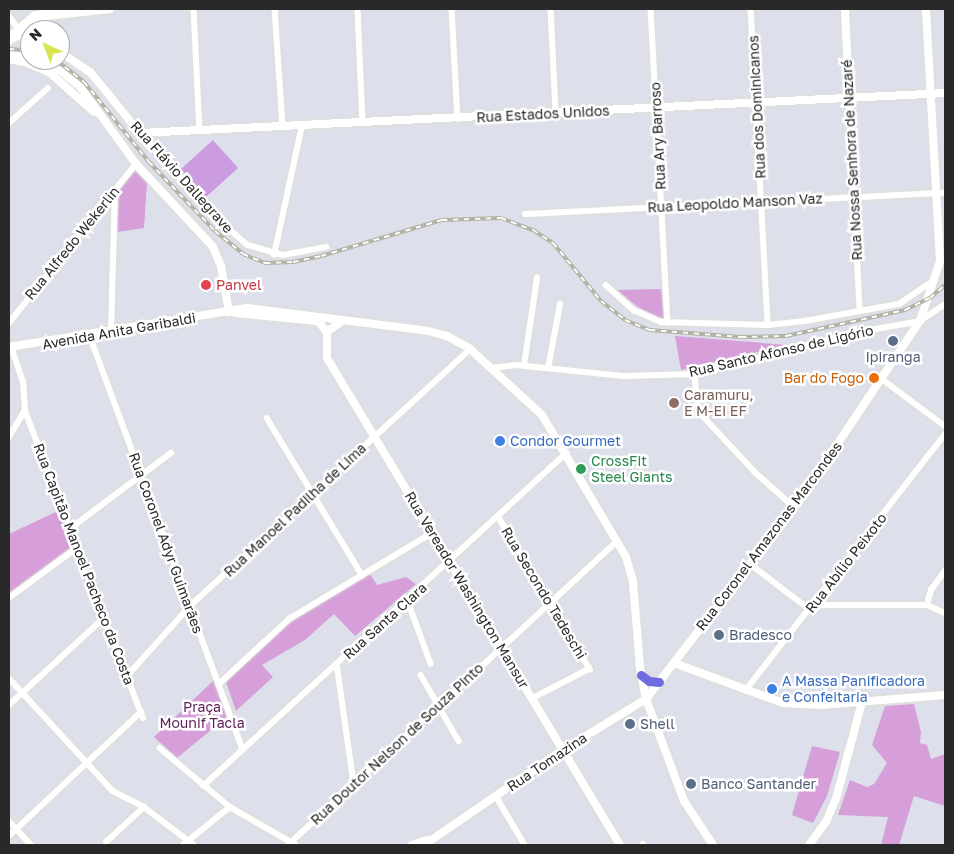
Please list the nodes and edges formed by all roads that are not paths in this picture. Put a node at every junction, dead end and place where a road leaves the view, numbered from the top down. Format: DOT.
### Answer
graph roads {
  1 [pos="43,9"];
  2 [pos="59,9"];
  3 [pos="110,9"];
  4 [pos="194,9"];
  5 [pos="275,9"];
  6 [pos="358,9"];
  7 [pos="452,9"];
  8 [pos="551,9"];
  9 [pos="652,9"];
  10 [pos="751,9"];
  11 [pos="845,9"];
  12 [pos="926,9"];
  13 [pos="9,16"];
  14 [pos="36,18"];
  15 [pos="18,32"];
  16 [pos="9,37"];
  17 [pos="9,41"];
  18 [pos="9,55"];
  19 [pos="70,58"];
  20 [pos="55,70"];
  21 [pos="48,88"];
  22 [pos="945,93"];
  23 [pos="931,94"];
  24 [pos="849,98"];
  25 [pos="756,103"];
  26 [pos="657,108"];
  27 [pos="556,113"];
  28 [pos="101,118"];
  29 [pos="458,119"];
  30 [pos="9,123"];
  31 [pos="363,123"];
  32 [pos="302,126"];
  33 [pos="283,127"];
  34 [pos="200,130"];
  35 [pos="140,133"];
  36 [pos="136,164"];
  37 [pos="115,190"];
  38 [pos="936,193"];
  39 [pos="945,193"];
  40 [pos="854,197"];
  41 [pos="762,202"];
  42 [pos="662,207"];
  43 [pos="525,214"];
  44 [pos="326,247"];
  45 [pos="274,255"];
  46 [pos="537,278"];
  47 [pos="936,278"];
  48 [pos="606,285"];
  49 [pos="560,304"];
  50 [pos="945,304"];
  51 [pos="860,311"];
  52 [pos="228,312"];
  53 [pos="342,321"];
  54 [pos="920,321"];
  55 [pos="9,323"];
  56 [pos="668,323"];
  57 [pos="768,324"];
  58 [pos="111,332"];
  59 [pos="327,332"];
  60 [pos="90,336"];
  61 [pos="10,347"];
  62 [pos="470,349"];
  63 [pos="524,366"];
  64 [pos="492,368"];
  65 [pos="548,369"];
  66 [pos="695,374"];
  67 [pos="882,379"];
  68 [pos="25,410"];
  69 [pos="267,418"];
  70 [pos="945,426"];
  71 [pos="945,434"];
  72 [pos="9,437"];
  73 [pos="374,437"];
  74 [pos="171,453"];
  75 [pos="566,453"];
  76 [pos="141,475"];
  77 [pos="313,493"];
  78 [pos="794,506"];
  79 [pos="498,516"];
  80 [pos="70,528"];
  81 [pos="432,533"];
  82 [pos="617,541"];
  83 [pos="78,548"];
  84 [pos="450,562"];
  85 [pos="750,564"];
  86 [pos="945,571"];
  87 [pos="362,575"];
  88 [pos="9,598"];
  89 [pos="408,601"];
  90 [pos="550,603"];
  91 [pos="927,605"];
  92 [pos="190,606"];
  93 [pos="812,608"];
  94 [pos="945,614"];
  95 [pos="104,617"];
  96 [pos="501,648"];
  97 [pos="674,662"];
  98 [pos="337,664"];
  99 [pos="431,664"];
  100 [pos="421,675"];
  101 [pos="641,675"];
  102 [pos="127,676"];
  103 [pos="9,678"];
  104 [pos="659,682"];
  105 [pos="219,684"];
  106 [pos="745,691"];
  107 [pos="22,693"];
  108 [pos="945,695"];
  109 [pos="646,698"];
  110 [pos="532,699"];
  111 [pos="862,702"];
  112 [pos="9,705"];
  113 [pos="439,706"];
  114 [pos="459,740"];
  115 [pos="160,748"];
  116 [pos="243,750"];
  117 [pos="563,750"];
  118 [pos="87,763"];
  119 [pos="354,784"];
  120 [pos="203,786"];
  121 [pos="496,796"];
  122 [pos="144,807"];
  123 [pos="230,807"];
  124 [pos="9,821"];
  125 [pos="448,828"];
  126 [pos="16,829"];
  127 [pos="9,836"];
  128 [pos="190,840"];
  129 [pos="106,842"];
  130 [pos="292,844"];
  131 [pos="31,845"];
  132 [pos="183,845"];
  133 [pos="194,845"];
  134 [pos="412,845"];
  135 [pos="424,845"];
  136 [pos="525,845"];
  137 [pos="620,845"];
  138 [pos="713,845"];
  139 [pos="809,845"];
  1 -- 14 [label="street"];
  2 -- 14 [label="main road"];
  3 -- 14 [label="main road"];
  4 -- 34 [label="street"];
  5 -- 33 [label="street"];
  6 -- 31 [label="street"];
  7 -- 29 [label="street"];
  8 -- 27 [label="street"];
  9 -- 26 [label="street, Rua Ary Barroso"];
  10 -- 25 [label="street, Rua dos Dominicanos"];
  11 -- 24 [label="main road, Rua Nossa Senhora de Nazaré"];
  12 -- 23 [label="main road"];
  13 -- 15 [label="street"];
  14 -- 15 [label="main road"];
  15 -- 16 [label="main road"];
  15 -- 17 [label="main road"];
  18 -- 28 [label="main road, Rua Flávio Dallegrave"];
  19 -- 35 [label="main road, Rua Flávio Dallegrave"];
  20 -- 28 [label="main road, Rua Flávio Dallegrave"];
  21 -- 30 [label="street"];
  22 -- 23 [label="main road, Rua Estados Unidos"];
  23 -- 24 [label="main road, Rua Estados Unidos"];
  23 -- 38 [label="main road"];
  24 -- 25 [label="main road, Rua Estados Unidos"];
  24 -- 40 [label="street, Rua Nossa Senhora de Nazaré"];
  25 -- 26 [label="main road, Rua Estados Unidos"];
  25 -- 41 [label="street, Rua dos Dominicanos"];
  26 -- 27 [label="main road, Rua Estados Unidos"];
  26 -- 42 [label="street, Rua Ary Barroso"];
  27 -- 29 [label="main road, Rua Estados Unidos"];
  28 -- 36 [label="main road, Rua Flávio Dallegrave"];
  29 -- 31 [label="main road, Rua Estados Unidos"];
  31 -- 32 [label="main road, Rua Estados Unidos"];
  32 -- 33 [label="main road, Rua Estados Unidos"];
  32 -- 45 [label="street"];
  33 -- 34 [label="main road, Rua Estados Unidos"];
  34 -- 35 [label="main road, Rua Estados Unidos"];
  35 -- 45 [label="street, Rua Flávio Dallegrave"];
  36 -- 37 [label="street, Rua Alfredo Wekerlin"];
  36 -- 52 [label="main road, Rua Flávio Dallegrave"];
  37 -- 55 [label="street, Rua Alfredo Wekerlin"];
  37 -- 58 [label="street"];
  38 -- 39 [label="street, Rua Leopoldo Manson Vaz"];
  38 -- 40 [label="street, Rua Leopoldo Manson Vaz"];
  38 -- 47 [label="main road"];
  40 -- 41 [label="street, Rua Leopoldo Manson Vaz"];
  40 -- 51 [label="street, Rua Nossa Senhora de Nazaré"];
  41 -- 42 [label="street, Rua Leopoldo Manson Vaz"];
  41 -- 57 [label="street, Rua dos Dominicanos"];
  42 -- 43 [label="street, Rua Leopoldo Manson Vaz"];
  42 -- 56 [label="street, Rua Ary Barroso"];
  44 -- 45 [label="street"];
  46 -- 63 [label="street"];
  47 -- 51 [label="street"];
  47 -- 54 [label="main road"];
  48 -- 56 [label="street"];
  49 -- 65 [label="street"];
  50 -- 54 [label="street, Rua Coronel Amazonas Marcondes"];
  51 -- 57 [label="street"];
  52 -- 53 [label="main road, Avenida Anita Garibaldi"];
  52 -- 58 [label="main road, Avenida Anita Garibaldi"];
  52 -- 59 [label="main road, Avenida Anita Garibaldi"];
  53 -- 59 [label="main road"];
  53 -- 62 [label="main road, Avenida Anita Garibaldi"];
  54 -- 66 [label="street, Rua Santo Afonso de Ligório"];
  54 -- 67 [label="main road, Rua Coronel Amazonas Marcondes"];
  56 -- 57 [label="street"];
  58 -- 60 [label="main road, Avenida Anita Garibaldi"];
  59 -- 73 [label="main road, Rua Vereador Washington Mansur"];
  60 -- 61 [label="main road, Avenida Anita Garibaldi"];
  60 -- 76 [label="street, Rua Coronel Adyr Guimarães"];
  61 -- 68 [label="street, Rua Capitão Manoel Pacheco da Costa"];
  62 -- 64 [label="main road, Avenida Anita Garibaldi"];
  62 -- 73 [label="street, Rua Manoel Padilha de Lima"];
  63 -- 64 [label="street, Rua Santo Afonso de Ligório"];
  63 -- 65 [label="street, Rua Santo Afonso de Ligório"];
  64 -- 75 [label="main road, Avenida Anita Garibaldi"];
  65 -- 66 [label="street, Rua Santo Afonso de Ligório"];
  66 -- 78 [label="street"];
  67 -- 70 [label="street"];
  67 -- 78 [label="main road, Rua Coronel Amazonas Marcondes"];
  68 -- 72 [label="street"];
  68 -- 80 [label="street, Rua Capitão Manoel Pacheco da Costa"];
  69 -- 77 [label="street"];
  71 -- 93 [label="street, Rua Abílio Peixoto"];
  73 -- 77 [label="street, Rua Manoel Padilha de Lima"];
  73 -- 81 [label="main road, Rua Vereador Washington Mansur"];
  74 -- 76 [label="street"];
  75 -- 79 [label="street, Rua Santa Clara"];
  75 -- 82 [label="main road, Avenida Anita Garibaldi"];
  76 -- 80 [label="street"];
  76 -- 92 [label="street, Rua Coronel Adyr Guimarães"];
  77 -- 87 [label="street"];
  77 -- 92 [label="street, Rua Manoel Padilha de Lima"];
  78 -- 85 [label="main road, Rua Coronel Amazonas Marcondes"];
  79 -- 84 [label="street, Rua Santa Clara"];
  79 -- 90 [label="street, Rua Secondo Tedeschi"];
  80 -- 83 [label="street, Rua Capitão Manoel Pacheco da Costa"];
  81 -- 84 [label="main road, Rua Vereador Washington Mansur"];
  81 -- 87 [label="street"];
  82 -- 90 [label="street, Rua Doutor Nelson de Souza Pinto"];
  82 -- 101 [label="main road, Avenida Anita Garibaldi"];
  83 -- 88 [label="street"];
  83 -- 95 [label="street, Rua Capitão Manoel Pacheco da Costa"];
  84 -- 89 [label="street, Rua Santa Clara"];
  84 -- 96 [label="main road, Rua Vereador Washington Mansur"];
  85 -- 93 [label="street"];
  85 -- 97 [label="main road, Rua Coronel Amazonas Marcondes"];
  86 -- 91 [label="street"];
  87 -- 105 [label="street"];
  89 -- 98 [label="street, Rua Santa Clara"];
  89 -- 99 [label="street"];
  90 -- 96 [label="street, Rua Doutor Nelson de Souza Pinto"];
  90 -- 110 [label="street, Rua Secondo Tedeschi"];
  91 -- 93 [label="street"];
  91 -- 94 [label="street"];
  92 -- 102 [label="street, Rua Manoel Padilha de Lima"];
  92 -- 105 [label="street, Rua Coronel Adyr Guimarães"];
  93 -- 106 [label="street, Rua Abílio Peixoto"];
  95 -- 102 [label="street, Rua Capitão Manoel Pacheco da Costa"];
  95 -- 107 [label="street"];
  96 -- 110 [label="main road, Rua Vereador Washington Mansur"];
  96 -- 113 [label="street, Rua Doutor Nelson de Souza Pinto"];
  97 -- 104 [label="main road, Rua Coronel Amazonas Marcondes"];
  97 -- 106 [label="main road"];
  98 -- 116 [label="street, Rua Santa Clara"];
  98 -- 119 [label="street"];
  100 -- 113 [label="street"];
  101 -- 104 [label="main road"];
  101 -- 109 [label="main road, Avenida Anita Garibaldi"];
  102 -- 118 [label="street, Rua Capitão Manoel Pacheco da Costa"];
  103 -- 107 [label="street"];
  104 -- 109 [label="main road, Rua Coronel Amazonas Marcondes"];
  105 -- 116 [label="street, Rua Coronel Adyr Guimarães"];
  106 -- 111 [label="main road"];
  107 -- 112 [label="street"];
  107 -- 118 [label="street"];
  108 -- 111 [label="main road"];
  109 -- 117 [label="main road, Rua Tomazina"];
  109 -- 138 [label="main road, Avenida Anita Garibaldi"];
  110 -- 117 [label="main road, Rua Vereador Washington Mansur"];
  111 -- 139 [label="main road"];
  113 -- 114 [label="street"];
  113 -- 119 [label="street, Rua Doutor Nelson de Souza Pinto"];
  115 -- 120 [label="street"];
  116 -- 120 [label="street, Rua Santa Clara"];
  117 -- 121 [label="main road, Rua Tomazina"];
  117 -- 137 [label="main road, Rua Vereador Washington Mansur"];
  118 -- 122 [label="street"];
  118 -- 126 [label="street"];
  119 -- 130 [label="street, Rua Doutor Nelson de Souza Pinto"];
  120 -- 123 [label="street"];
  121 -- 125 [label="main road, Rua Tomazina"];
  121 -- 136 [label="street"];
  122 -- 128 [label="street"];
  122 -- 129 [label="street"];
  123 -- 128 [label="street"];
  123 -- 130 [label="street"];
  124 -- 126 [label="street"];
  125 -- 134 [label="main road, Rua Tomazina"];
  125 -- 135 [label="main road, Rua Tomazina"];
  126 -- 127 [label="street"];
  126 -- 131 [label="street"];
  128 -- 132 [label="street"];
  128 -- 133 [label="street"];
}
